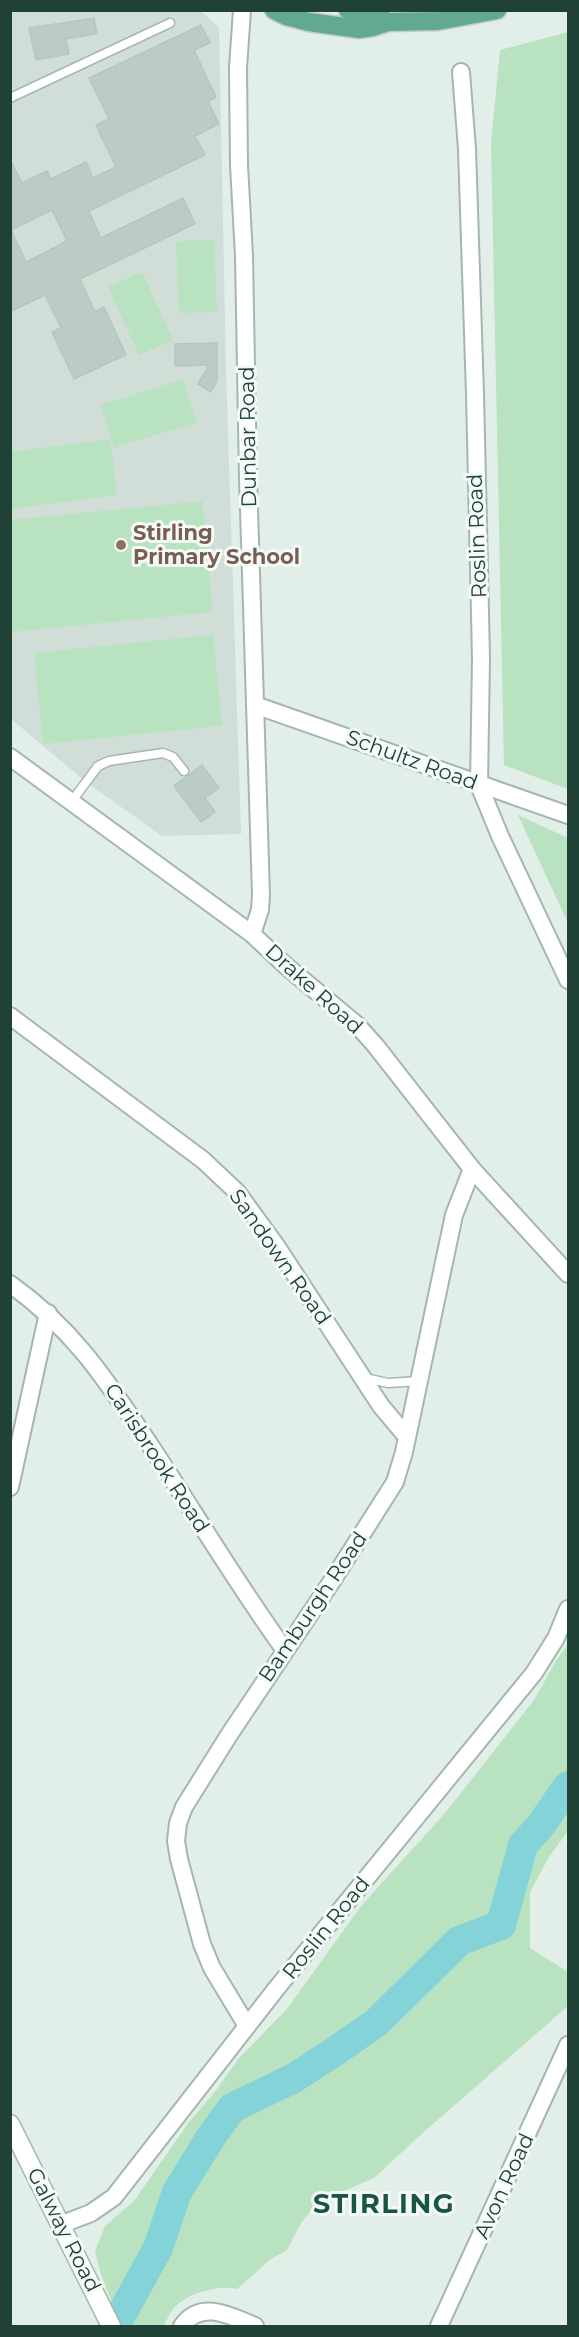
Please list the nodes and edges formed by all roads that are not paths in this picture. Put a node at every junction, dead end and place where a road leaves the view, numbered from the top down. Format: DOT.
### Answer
graph roads {
  1 [pos="242,10"];
  2 [pos="274,10"];
  3 [pos="348,10"];
  4 [pos="497,10"];
  5 [pos="388,22"];
  6 [pos="170,23"];
  7 [pos="461,72"];
  8 [pos="10,98"];
  9 [pos="255,705"];
  10 [pos="10,757"];
  11 [pos="184,771"];
  12 [pos="479,785"];
  13 [pos="72,801"];
  14 [pos="568,815"];
  15 [pos="252,934"];
  16 [pos="568,980"];
  17 [pos="10,1016"];
  18 [pos="472,1169"];
  19 [pos="568,1274"];
  20 [pos="10,1284"];
  21 [pos="48,1313"];
  22 [pos="362,1377"];
  23 [pos="419,1381"];
  24 [pos="407,1437"];
  25 [pos="10,1487"];
  26 [pos="568,1609"];
  27 [pos="284,1649"];
  28 [pos="247,2026"];
  29 [pos="568,2045"];
  30 [pos="10,2124"];
  31 [pos="60,2225"];
  32 [pos="111,2326"];
  33 [pos="182,2326"];
  34 [pos="255,2326"];
  35 [pos="438,2326"];
  1 -- 9 [label="street, Dunbar Road"];
  2 -- 5 [label="main road"];
  3 -- 5 [label="main road"];
  4 -- 5 [label="main road"];
  6 -- 8 [label="lane"];
  7 -- 12 [label="street, Roslin Road"];
  9 -- 12 [label="street, Schultz Road"];
  9 -- 15 [label="street, Dunbar Road"];
  10 -- 13 [label="street, Drake Road"];
  11 -- 13 [label="lane"];
  12 -- 14 [label="street, Schultz Road"];
  12 -- 16 [label="street, Roslin Road"];
  13 -- 15 [label="street, Drake Road"];
  15 -- 18 [label="street, Drake Road"];
  17 -- 22 [label="street, Sandown Road"];
  18 -- 19 [label="street, Drake Road"];
  18 -- 23 [label="street, Bamburgh Road"];
  20 -- 21 [label="street, Carisbrook Road"];
  21 -- 25 [label="street"];
  21 -- 27 [label="street, Carisbrook Road"];
  22 -- 23 [label="lane"];
  22 -- 24 [label="street, Sandown Road"];
  23 -- 24 [label="street, Bamburgh Road"];
  24 -- 27 [label="street, Bamburgh Road"];
  26 -- 28 [label="street, Roslin Road"];
  27 -- 28 [label="street, Bamburgh Road"];
  28 -- 31 [label="street, Roslin Road"];
  29 -- 35 [label="street, Avon Road"];
  30 -- 31 [label="street, Galway Road"];
  31 -- 32 [label="street, Galway Road"];
  33 -- 34 [label="street"];
}
